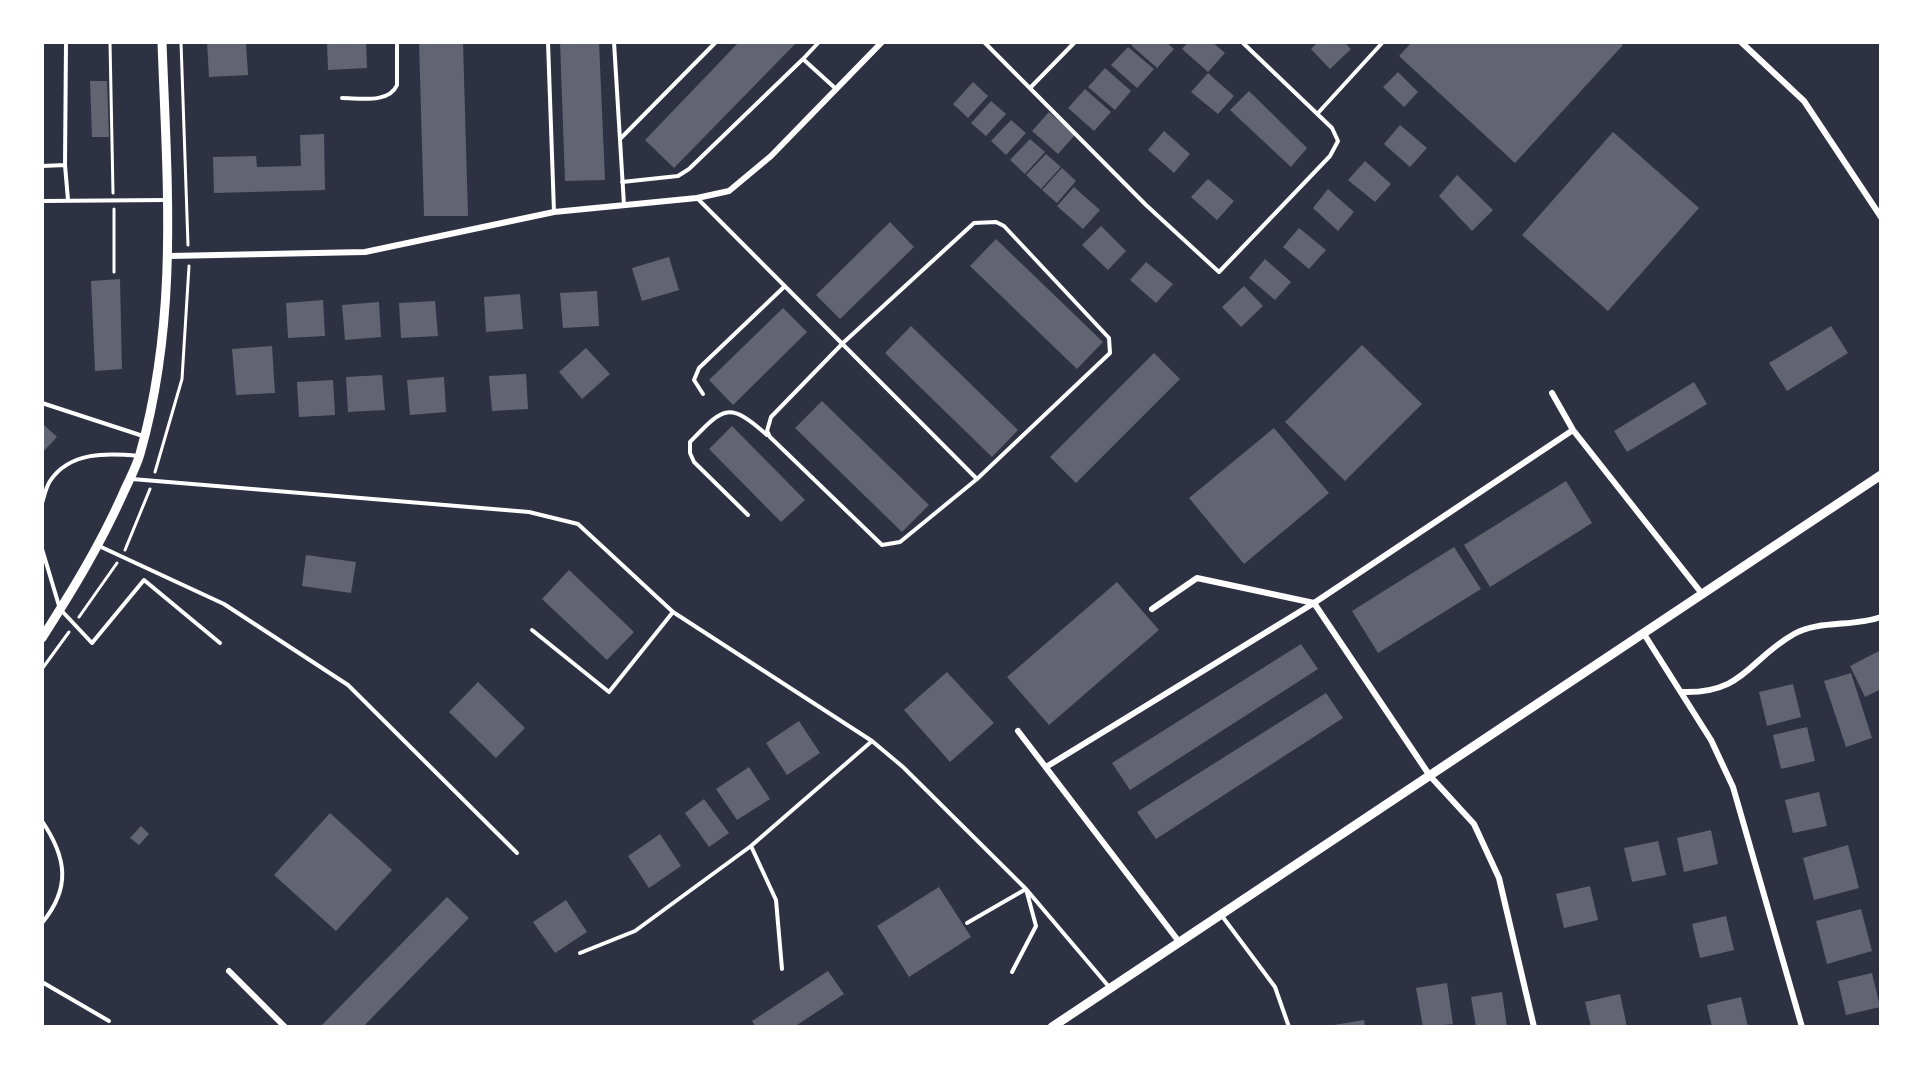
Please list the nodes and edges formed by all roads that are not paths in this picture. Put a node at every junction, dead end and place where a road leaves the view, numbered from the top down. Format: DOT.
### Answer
graph roads {
  1 [pos="66,42"];
  2 [pos="162,42"];
  3 [pos="397,42"];
  4 [pos="548,42"];
  5 [pos="614,42"];
  6 [pos="716,42"];
  7 [pos="819,42"];
  8 [pos="882,42"];
  9 [pos="984,42"];
  10 [pos="1075,42"];
  11 [pos="1242,42"];
  12 [pos="1383,42"];
  13 [pos="1742,42"];
  14 [pos="803,59"];
  15 [pos="835,88"];
  16 [pos="1030,88"];
  17 [pos="342,98"];
  18 [pos="1318,113"];
  19 [pos="619,139"];
  20 [pos="65,165"];
  21 [pos="42,166"];
  22 [pos="622,182"];
  23 [pos="697,198"];
  24 [pos="68,200"];
  25 [pos="167,200"];
  26 [pos="42,201"];
  27 [pos="624,205"];
  28 [pos="554,212"];
  29 [pos="1881,217"];
  30 [pos="169,256"];
  31 [pos="785,286"];
  32 [pos="843,343"];
  33 [pos="1552,393"];
  34 [pos="703,394"];
  35 [pos="42,403"];
  36 [pos="1573,430"];
  37 [pos="144,436"];
  38 [pos="770,437"];
  39 [pos="140,456"];
  40 [pos="1881,475"];
  41 [pos="129,478"];
  42 [pos="977,479"];
  43 [pos="42,503"];
  44 [pos="748,515"];
  45 [pos="99,546"];
  46 [pos="42,549"];
  47 [pos="1703,595"];
  48 [pos="1314,603"];
  49 [pos="60,609"];
  50 [pos="1152,609"];
  51 [pos="673,612"];
  52 [pos="1881,617"];
  53 [pos="532,630"];
  54 [pos="43,633"];
  55 [pos="1644,634"];
  56 [pos="220,643"];
  57 [pos="1682,692"];
  58 [pos="1018,731"];
  59 [pos="872,741"];
  60 [pos="1046,767"];
  61 [pos="1430,776"];
  62 [pos="42,821"];
  63 [pos="751,846"];
  64 [pos="517,853"];
  65 [pos="1026,889"];
  66 [pos="1222,915"];
  67 [pos="42,923"];
  68 [pos="967,923"];
  69 [pos="1180,943"];
  70 [pos="580,953"];
  71 [pos="782,969"];
  72 [pos="229,971"];
  73 [pos="1012,972"];
  74 [pos="42,982"];
  75 [pos="1111,989"];
  76 [pos="109,1022"];
  77 [pos="285,1027"];
  78 [pos="1052,1027"];
  79 [pos="1289,1027"];
  80 [pos="1533,1027"];
  81 [pos="1802,1027"];
  1 -- 20 [label="lane"];
  2 -- 25 [label="main road"];
  3 -- 17 [label="lane"];
  4 -- 28 [label="lane"];
  5 -- 19 [label="lane"];
  6 -- 19 [label="lane"];
  7 -- 14 [label="lane"];
  8 -- 15 [label="street"];
  9 -- 16 [label="lane"];
  10 -- 16 [label="lane"];
  11 -- 18 [label="lane"];
  12 -- 18 [label="lane"];
  13 -- 29 [label="street"];
  14 -- 15 [label="lane"];
  14 -- 22 [label="lane"];
  15 -- 23 [label="street"];
  16 -- 18 [label="lane"];
  19 -- 22 [label="lane"];
  20 -- 21 [label="lane"];
  20 -- 24 [label="lane"];
  22 -- 27 [label="lane"];
  23 -- 27 [label="street"];
  23 -- 31 [label="lane"];
  24 -- 25 [label="lane"];
  24 -- 26 [label="lane"];
  25 -- 30 [label="main road"];
  27 -- 28 [label="street"];
  28 -- 30 [label="street"];
  30 -- 37 [label="main road"];
  31 -- 32 [label="lane"];
  31 -- 34 [label="lane"];
  32 -- 38 [label="lane"];
  32 -- 42 [label="lane"];
  32 -- 42 [label="lane"];
  33 -- 36 [label="street"];
  35 -- 37 [label="lane"];
  36 -- 47 [label="street"];
  36 -- 48 [label="street"];
  37 -- 39 [label="main road"];
  38 -- 42 [label="lane"];
  38 -- 44 [label="lane"];
  39 -- 41 [label="main road"];
  39 -- 43 [label="lane"];
  40 -- 47 [label="main road"];
  41 -- 45 [label="main road"];
  41 -- 51 [label="lane"];
  45 -- 49 [label="main road"];
  45 -- 64 [label="lane"];
  46 -- 49 [label="lane"];
  47 -- 55 [label="main road"];
  48 -- 50 [label="street"];
  48 -- 60 [label="street"];
  48 -- 61 [label="street"];
  49 -- 54 [label="main road"];
  49 -- 56 [label="lane"];
  51 -- 53 [label="lane"];
  51 -- 59 [label="lane"];
  52 -- 57 [label="street"];
  55 -- 57 [label="street"];
  55 -- 61 [label="main road"];
  57 -- 81 [label="street"];
  58 -- 60 [label="street"];
  59 -- 63 [label="lane"];
  59 -- 65 [label="lane"];
  60 -- 69 [label="street"];
  61 -- 66 [label="main road"];
  61 -- 80 [label="street"];
  62 -- 67 [label="lane"];
  63 -- 70 [label="lane"];
  63 -- 71 [label="lane"];
  65 -- 68 [label="lane"];
  65 -- 73 [label="lane"];
  65 -- 75 [label="lane"];
  66 -- 69 [label="main road"];
  66 -- 79 [label="lane"];
  69 -- 75 [label="main road"];
  72 -- 77 [label="street"];
  74 -- 76 [label="lane"];
  75 -- 78 [label="main road"];
}
